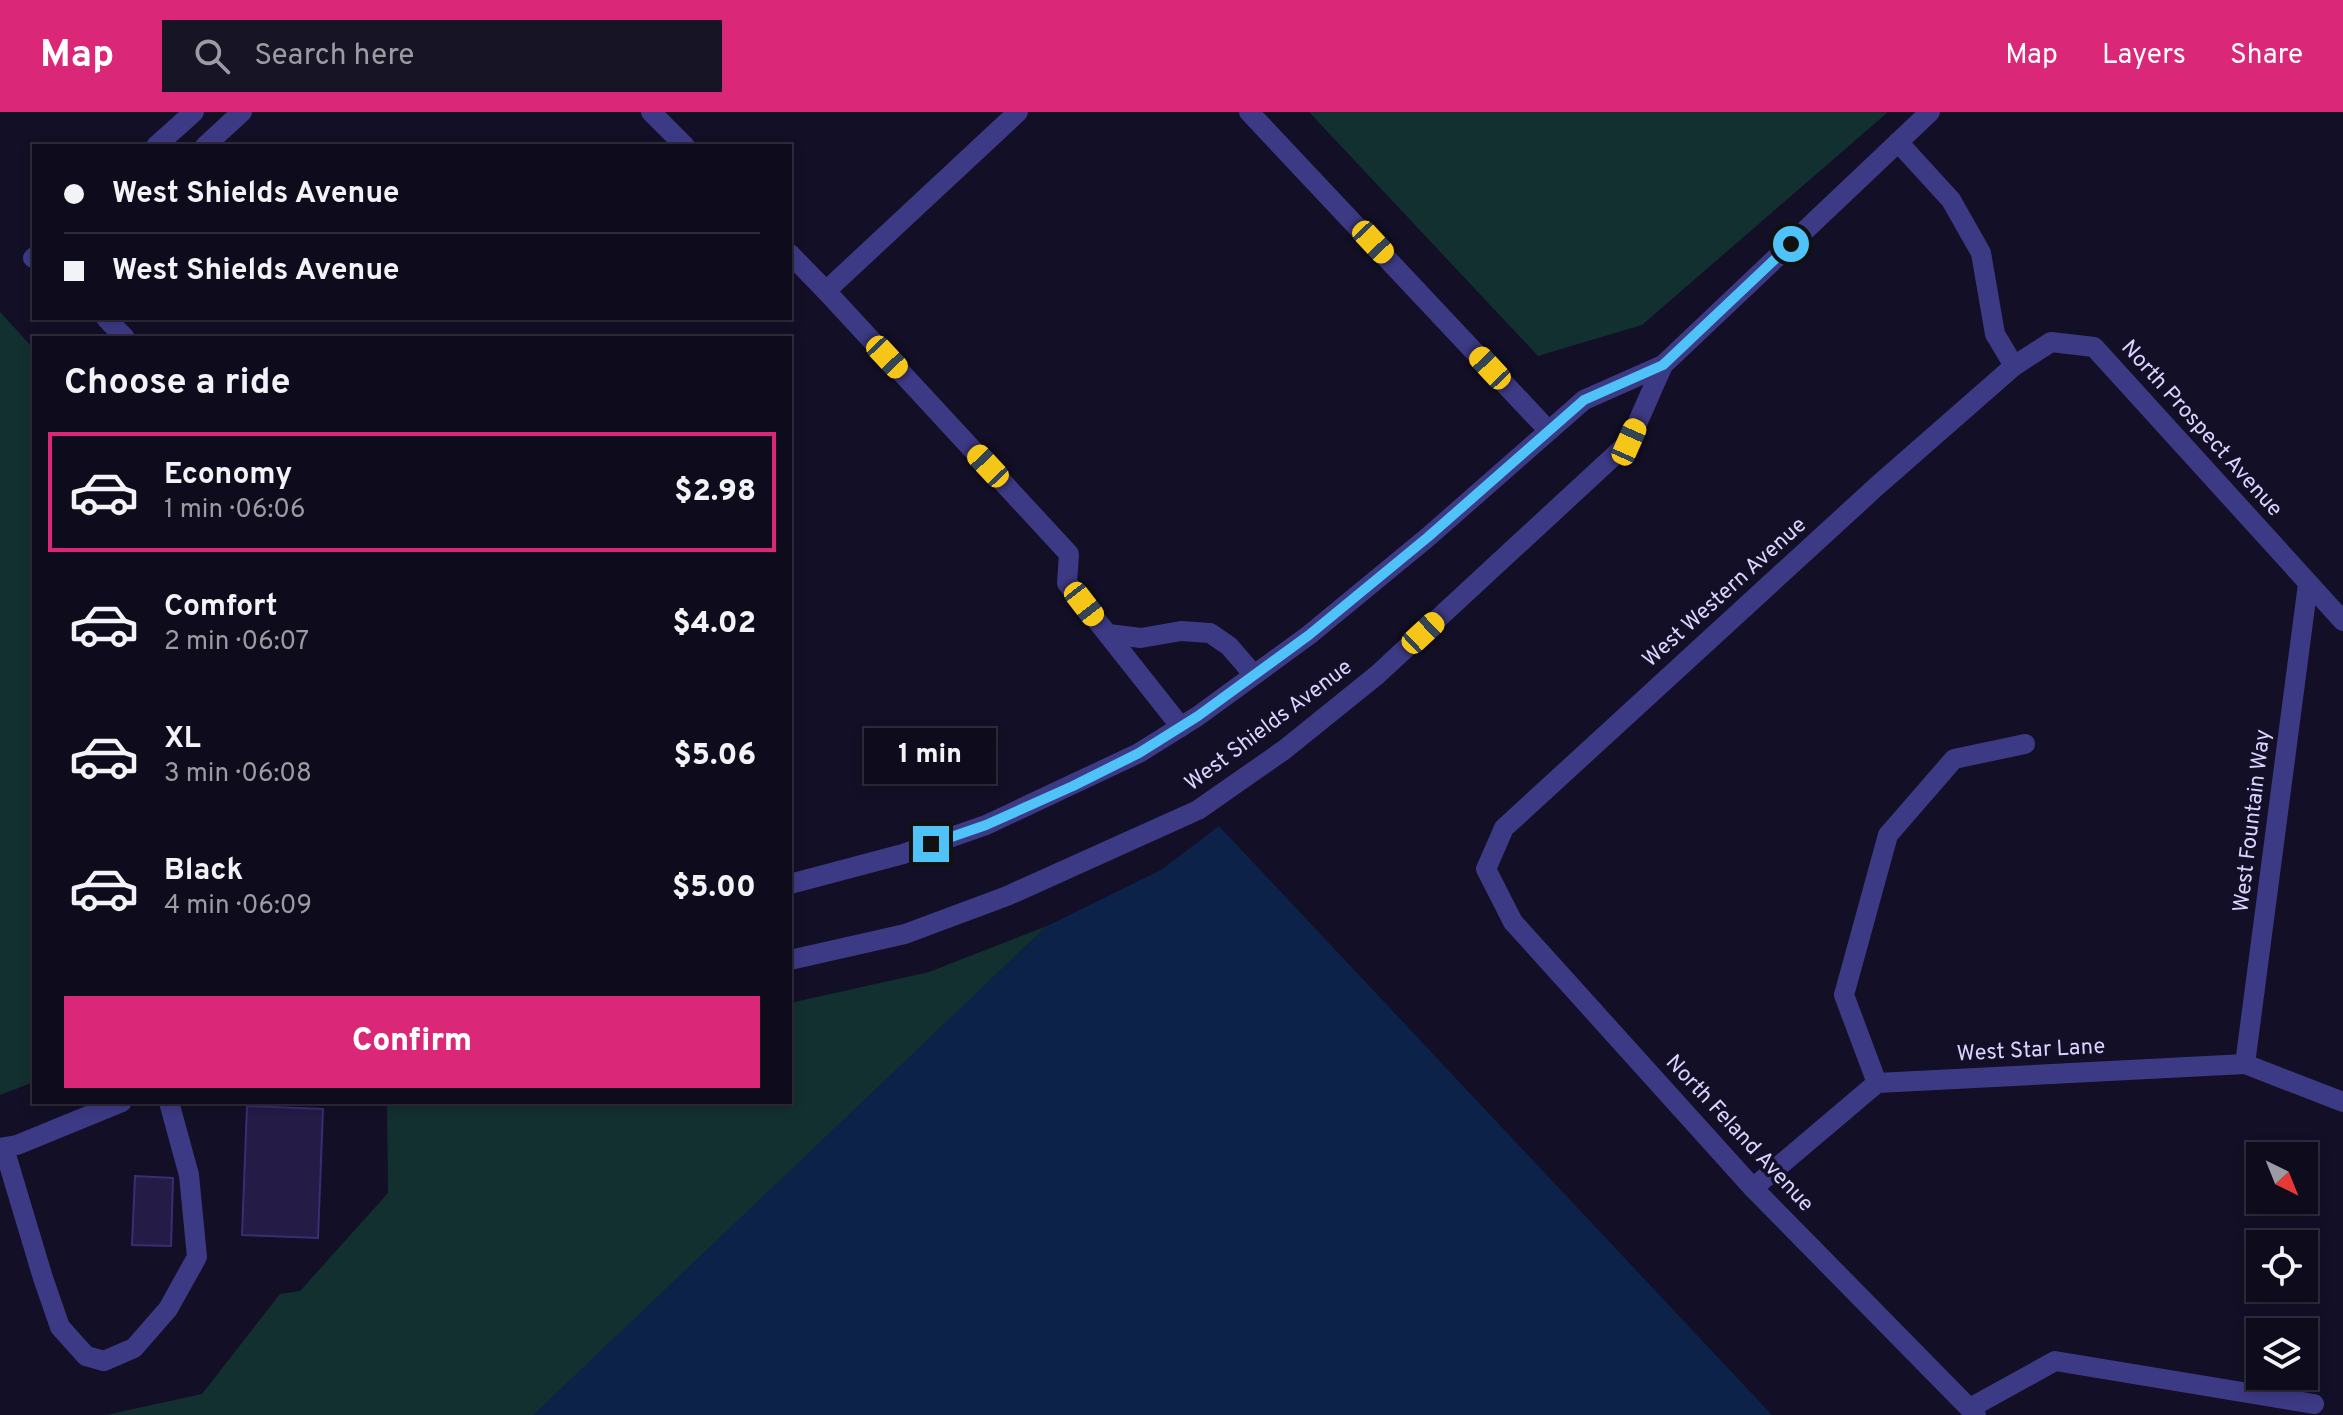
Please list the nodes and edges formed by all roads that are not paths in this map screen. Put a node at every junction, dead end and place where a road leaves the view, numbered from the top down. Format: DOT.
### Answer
graph roads {
  1 [pos="194,112"];
  2 [pos="242,112"];
  3 [pos="651,112"];
  4 [pos="1018,112"];
  5 [pos="1249,112"];
  6 [pos="1930,112"];
  7 [pos="1898,142"];
  8 [pos="158,144"];
  9 [pos="207,144"];
  10 [pos="683,144"];
  11 [pos="792,256"];
  12 [pos="826,291"];
  13 [pos="108,320"];
  14 [pos="123,336"];
  15 [pos="1663,365"];
  16 [pos="2014,366"];
  17 [pos="1549,431"];
  18 [pos="2308,584"];
  19 [pos="2343,621"];
  20 [pos="1108,634"];
  21 [pos="1254,675"];
  22 [pos="1181,727"];
  23 [pos="2025,744"];
  24 [pos="1486,869"];
  25 [pos="792,883"];
  26 [pos="792,960"];
  27 [pos="2245,1064"];
  28 [pos="1877,1083"];
  29 [pos="2343,1102"];
  30 [pos="117,1104"];
  31 [pos="170,1104"];
  32 [pos="2,1148"];
  33 [pos="1753,1188"];
  34 [pos="2314,1404"];
  35 [pos="1973,1411"];
  1 -- 8 [label="street"];
  2 -- 9 [label="street"];
  3 -- 10 [label="street"];
  4 -- 12 [label="street"];
  5 -- 17 [label="street"];
  6 -- 7 [label="street, West Shields Avenue"];
  7 -- 15 [label="street, West Shields Avenue"];
  7 -- 16 [label="street"];
  11 -- 12 [label="street"];
  12 -- 20 [label="street"];
  13 -- 14 [label="street"];
  15 -- 17 [label="street, West Shields Avenue"];
  15 -- 26 [label="street, West Shields Avenue"];
  16 -- 18 [label="street, North Prospect Avenue"];
  16 -- 24 [label="street, West Western Avenue"];
  17 -- 21 [label="street, West Shields Avenue"];
  18 -- 19 [label="street, North Prospect Avenue"];
  18 -- 27 [label="street, West Fountain Way"];
  20 -- 21 [label="street"];
  20 -- 22 [label="street"];
  21 -- 22 [label="street, West Shields Avenue"];
  22 -- 25 [label="street, West Shields Avenue"];
  23 -- 28 [label="street"];
  24 -- 33 [label="street, North Feland Avenue"];
  27 -- 28 [label="street, West Star Lane"];
  27 -- 29 [label="street, West Star Lane"];
  28 -- 33 [label="street"];
  30 -- 32 [label="street"];
  31 -- 32 [label="street"];
  33 -- 35 [label="street, North Feland Avenue"];
  34 -- 35 [label="street"];
}
